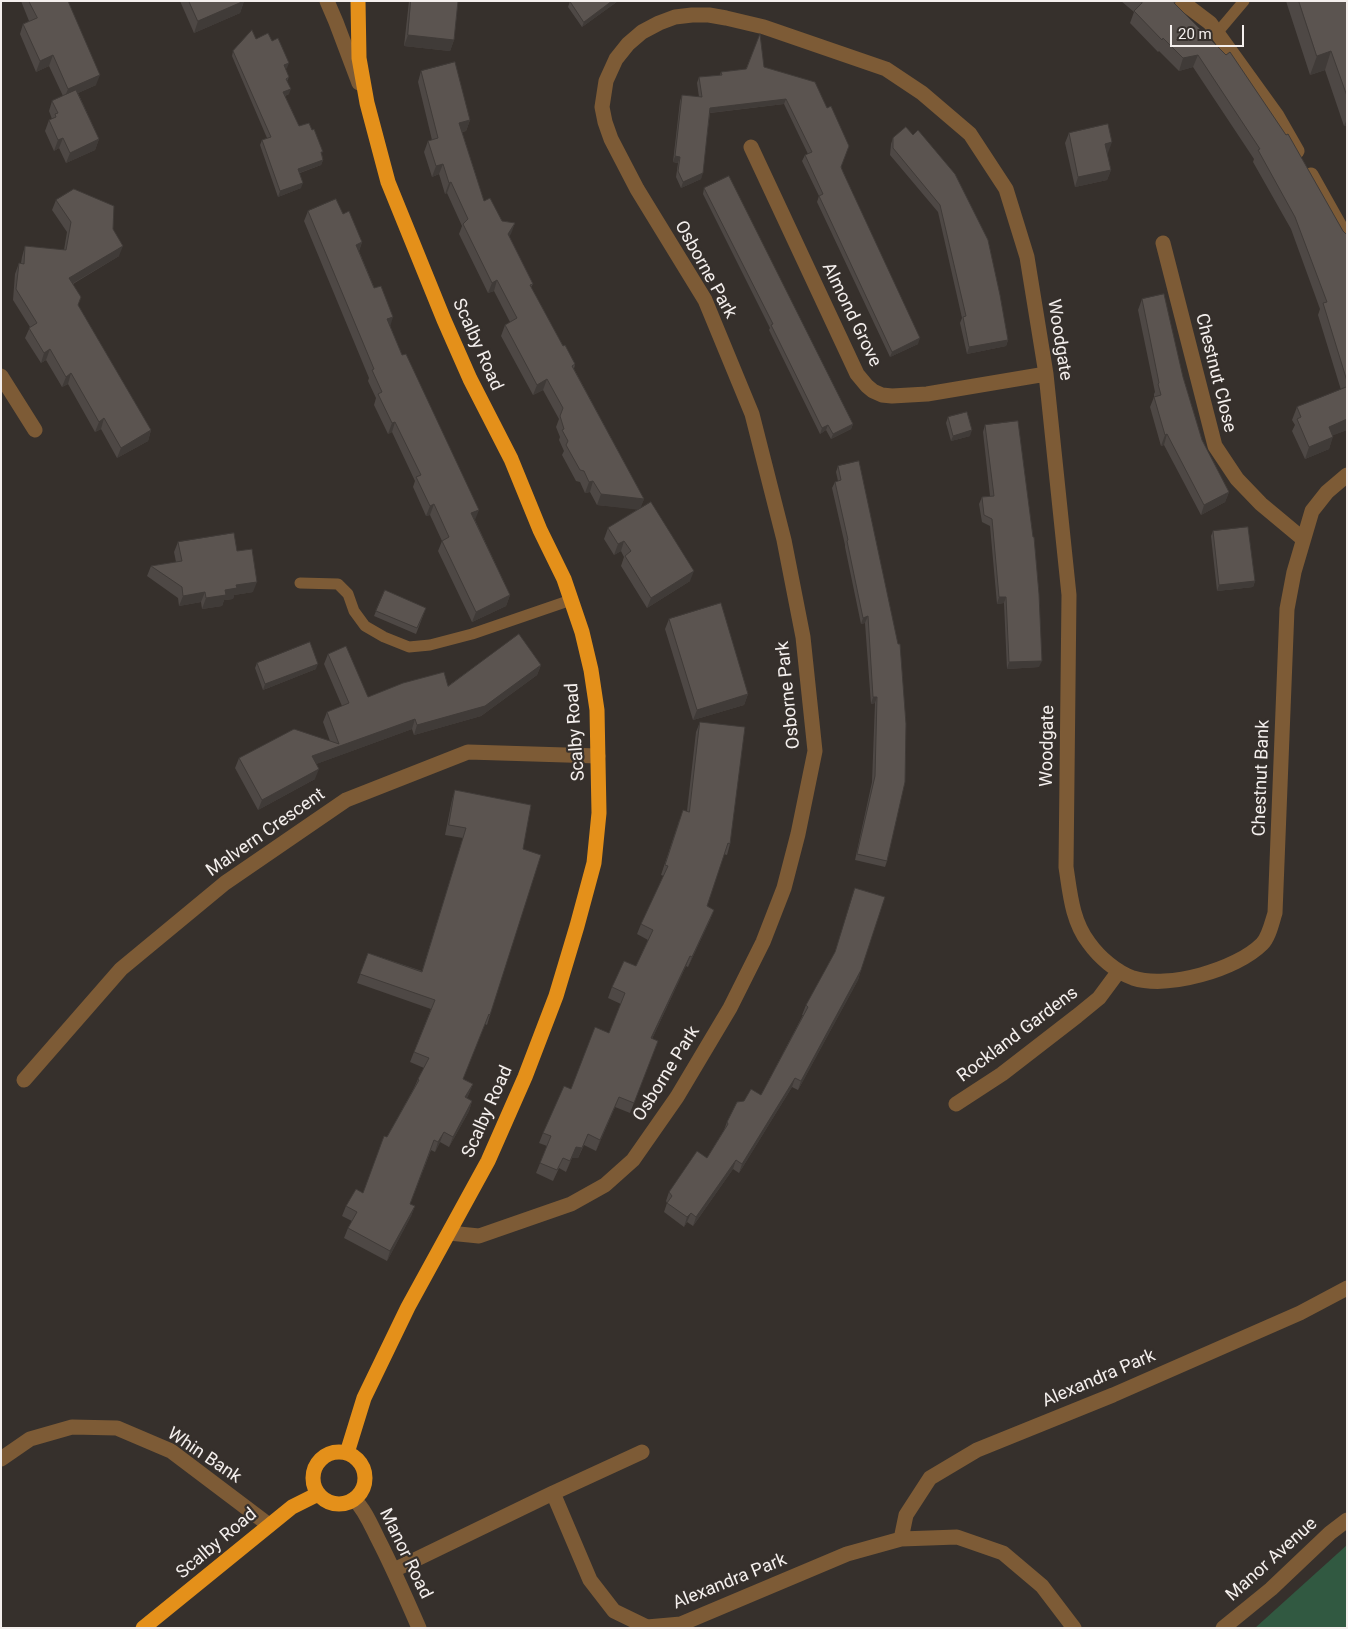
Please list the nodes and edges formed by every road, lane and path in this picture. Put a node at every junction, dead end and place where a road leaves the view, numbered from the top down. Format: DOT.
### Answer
graph roads {
  1 [pos="327,1"];
  2 [pos="358,1"];
  3 [pos="1181,1"];
  4 [pos="1244,1"];
  5 [pos="1217,33"];
  6 [pos="606,81"];
  7 [pos="367,103"];
  8 [pos="751,148"];
  9 [pos="1347,239"];
  10 [pos="1163,243"];
  11 [pos="1046,374"];
  12 [pos="1,376"];
  13 [pos="35,430"];
  14 [pos="1347,475"];
  15 [pos="1303,539"];
  16 [pos="300,583"];
  17 [pos="571,600"];
  18 [pos="598,756"];
  19 [pos="1119,971"];
  20 [pos="24,1080"];
  21 [pos="956,1104"];
  22 [pos="449,1233"];
  23 [pos="1347,1288"];
  24 [pos="642,1452"];
  25 [pos="347,1453"];
  26 [pos="1,1459"];
  27 [pos="553,1493"];
  28 [pos="318,1494"];
  29 [pos="354,1499"];
  30 [pos="1347,1520"];
  31 [pos="269,1524"];
  32 [pos="901,1540"];
  33 [pos="394,1570"];
  34 [pos="143,1628"];
  35 [pos="419,1628"];
  36 [pos="1074,1628"];
  37 [pos="1223,1628"];
  1 -- 7 [label="street"];
  2 -- 7 [label="highway, Scalby Road"];
  3 -- 5 [label="street"];
  4 -- 5 [label="lane"];
  5 -- 9 [label="street"];
  6 -- 11 [label="street, Woodgate"];
  6 -- 22 [label="street, Osborne Park"];
  7 -- 17 [label="highway, Scalby Road"];
  8 -- 11 [label="street, Almond Grove"];
  10 -- 15 [label="street, Chestnut Close"];
  11 -- 19 [label="street, Woodgate"];
  12 -- 13 [label="street"];
  14 -- 15 [label="street, Chestnut Bank"];
  15 -- 19 [label="street, Chestnut Bank"];
  16 -- 17 [label="lane"];
  17 -- 18 [label="highway, Scalby Road"];
  18 -- 20 [label="street, Malvern Crescent"];
  18 -- 22 [label="highway, Scalby Road"];
  19 -- 21 [label="street, Rockland Gardens"];
  22 -- 25 [label="highway, Scalby Road"];
  23 -- 32 [label="street, Alexandra Park"];
  24 -- 27 [label="street"];
  25 -- 28 [label="highway"];
  25 -- 29 [label="highway"];
  26 -- 31 [label="street, Whin Bank"];
  27 -- 32 [label="street, Alexandra Park"];
  27 -- 33 [label="street"];
  28 -- 29 [label="highway"];
  28 -- 31 [label="highway, Scalby Road"];
  29 -- 33 [label="street, Manor Road"];
  30 -- 37 [label="street, Manor Avenue"];
  31 -- 34 [label="highway, Scalby Road"];
  32 -- 36 [label="street, Alexandra Park"];
  33 -- 35 [label="street, Manor Road"];
}
